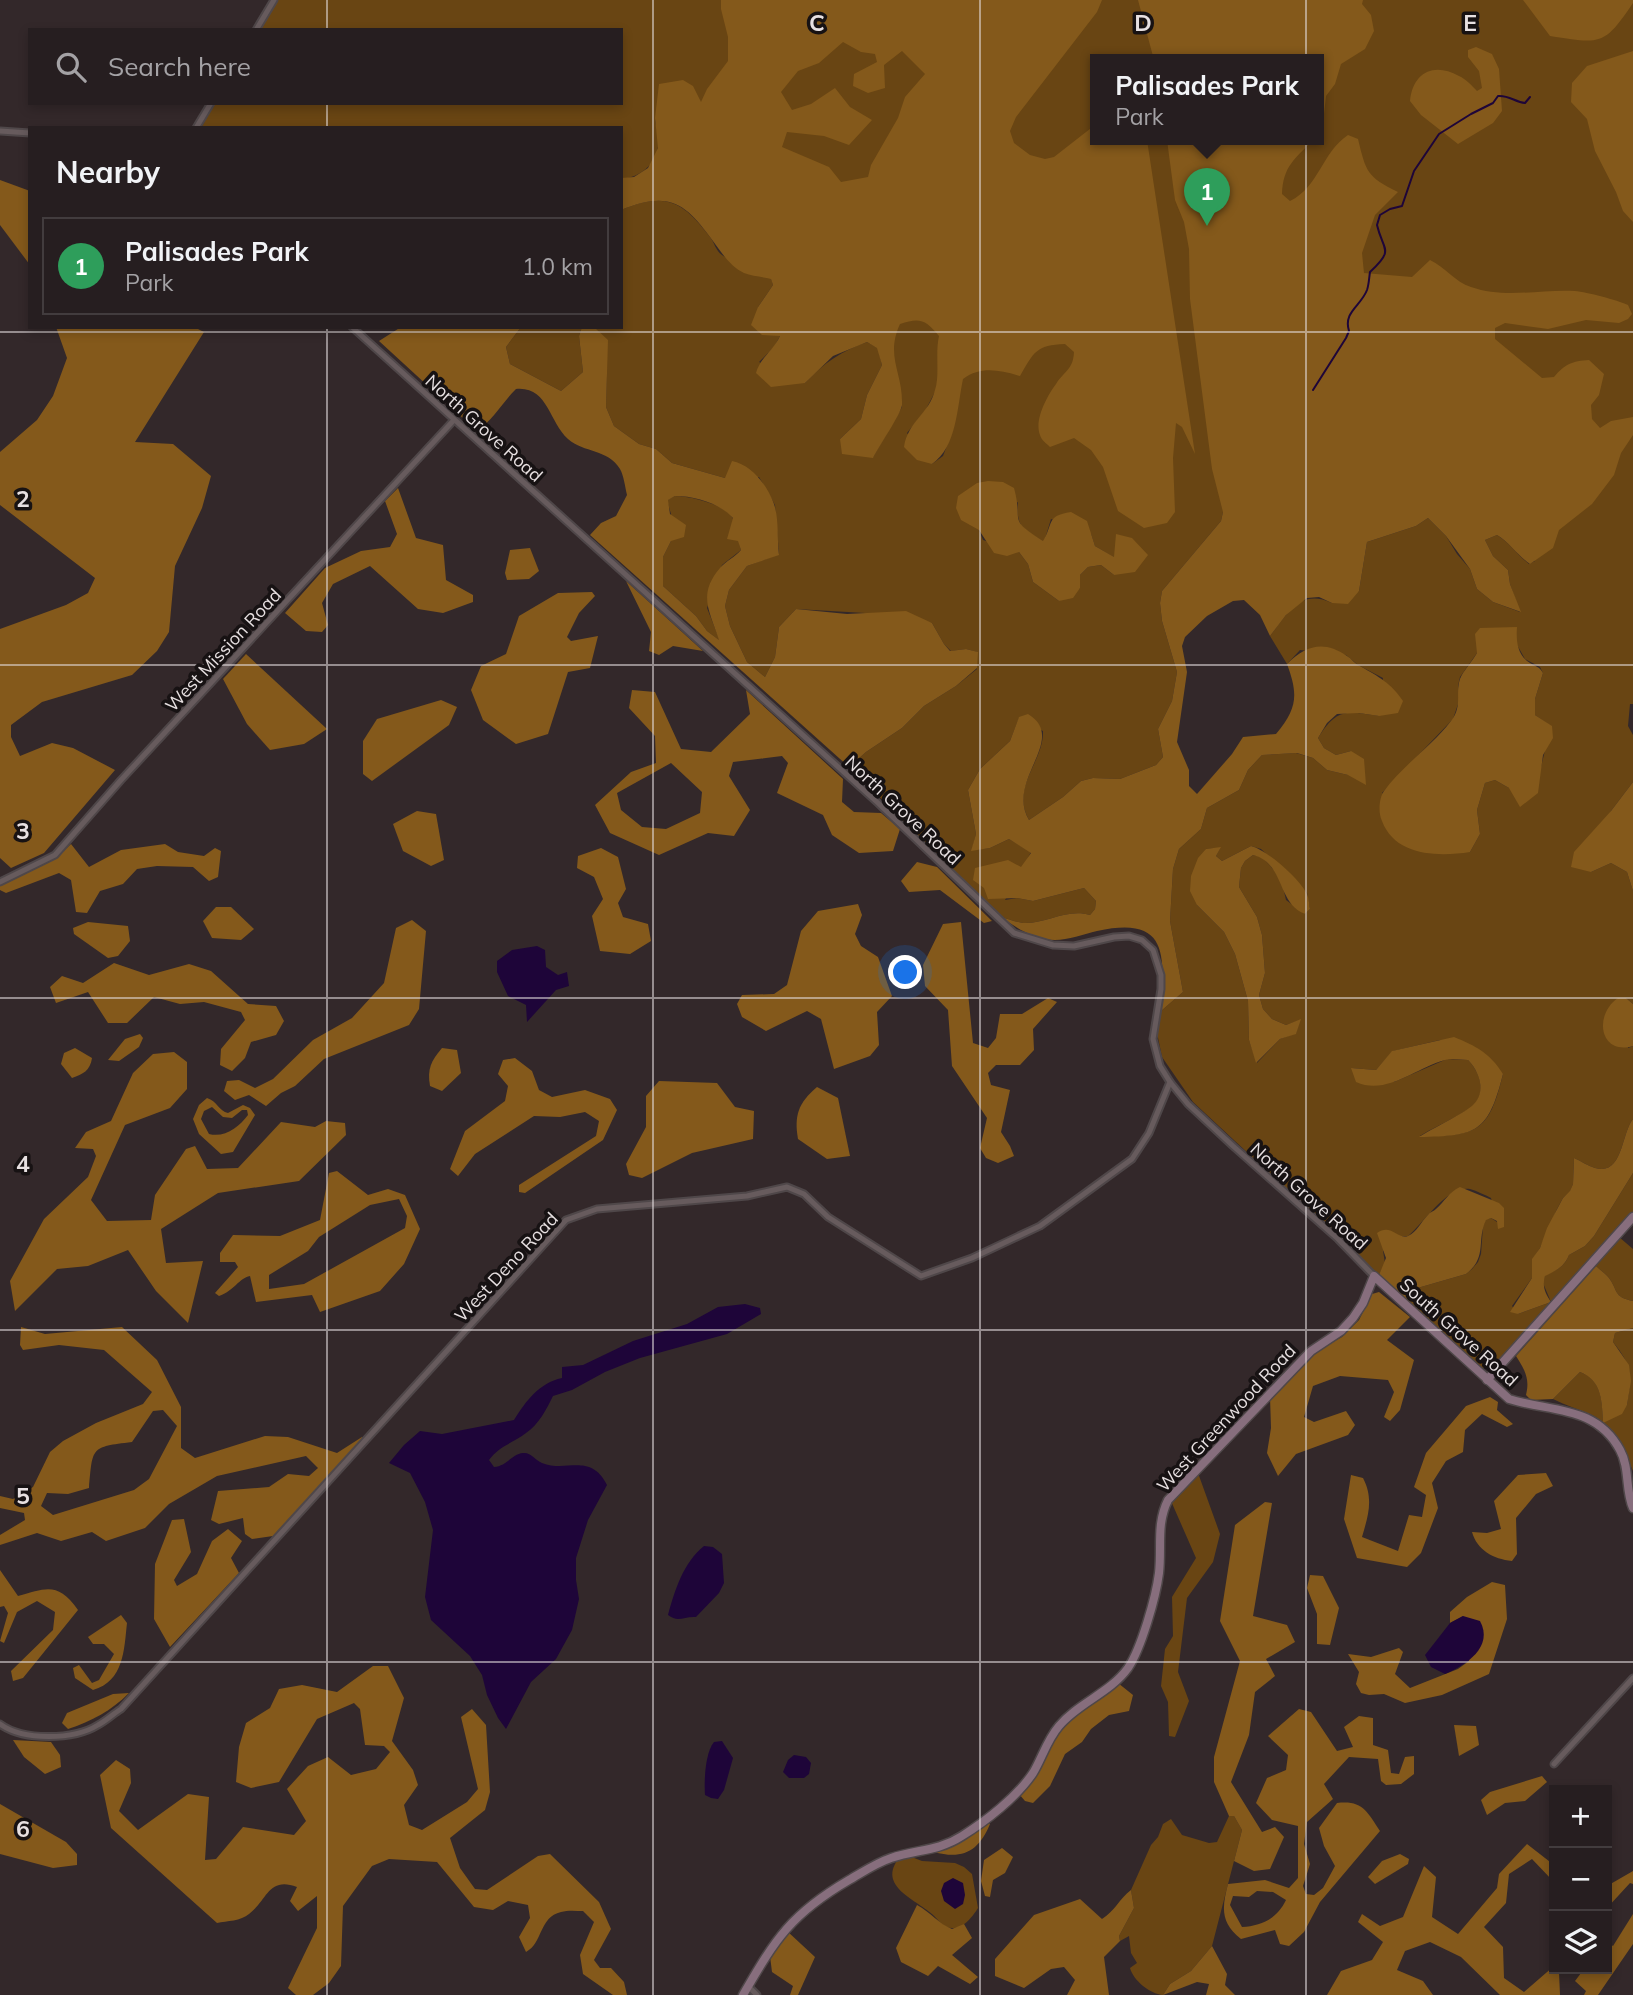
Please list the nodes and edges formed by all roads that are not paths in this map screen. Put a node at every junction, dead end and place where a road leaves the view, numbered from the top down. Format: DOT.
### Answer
graph roads {
  1 [pos="274,0"];
  2 [pos="257,28"];
  3 [pos="210,105"];
  4 [pos="197,126"];
  5 [pos="0,131"];
  6 [pos="28,133"];
  7 [pos="354,329"];
  8 [pos="454,419"];
  9 [pos="0,882"];
  10 [pos="1170,1082"];
  11 [pos="1633,1216"];
  12 [pos="1374,1276"];
  13 [pos="1486,1380"];
  14 [pos="1633,1508"];
  15 [pos="1633,1678"];
  16 [pos="0,1724"];
  17 [pos="1554,1764"];
  18 [pos="748,1986"];
  19 [pos="743,1995"];
  20 [pos="757,1995"];
  1 -- 2 [label="street"];
  3 -- 4 [label="street"];
  5 -- 6 [label="street"];
  7 -- 8 [label="street, North Grove Road"];
  8 -- 9 [label="street, West Mission Road"];
  8 -- 10 [label="street, North Grove Road"];
  10 -- 12 [label="street, North Grove Road"];
  10 -- 16 [label="street, West Deno Road"];
  11 -- 13 [label="street"];
  12 -- 13 [label="street, South Grove Road"];
  12 -- 18 [label="street, West Greenwood Road"];
  13 -- 14 [label="street, South Grove Road"];
  15 -- 17 [label="street"];
  18 -- 19 [label="street, West Greenwood Road"];
  18 -- 20 [label="street"];
}
